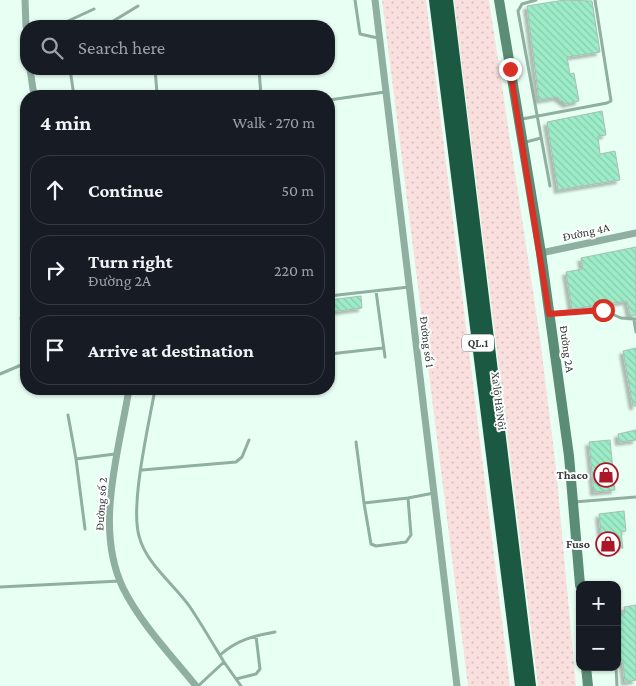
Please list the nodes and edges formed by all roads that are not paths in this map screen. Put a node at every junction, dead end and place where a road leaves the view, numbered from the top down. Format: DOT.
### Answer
graph roads {
  1 [pos="25,0"];
  2 [pos="354,0"];
  3 [pos="374,0"];
  4 [pos="435,0"];
  5 [pos="447,0"];
  6 [pos="499,0"];
  7 [pos="536,0"];
  8 [pos="595,0"];
  9 [pos="138,6"];
  10 [pos="94,9"];
  11 [pos="26,20"];
  12 [pos="70,20"];
  13 [pos="115,20"];
  14 [pos="379,38"];
  15 [pos="31,75"];
  16 [pos="71,75"];
  17 [pos="155,75"];
  18 [pos="259,75"];
  19 [pos="33,90"];
  20 [pos="73,90"];
  21 [pos="157,90"];
  22 [pos="261,90"];
  23 [pos="386,92"];
  24 [pos="335,99"];
  25 [pos="538,117"];
  26 [pos="519,120"];
  27 [pos="541,138"];
  28 [pos="522,143"];
  29 [pos="550,186"];
  30 [pos="636,233"];
  31 [pos="541,253"];
  32 [pos="409,287"];
  33 [pos="376,291"];
  34 [pos="335,295"];
  35 [pos="549,314"];
  36 [pos="635,320"];
  37 [pos="636,332"];
  38 [pos="383,348"];
  39 [pos="335,353"];
  40 [pos="384,357"];
  41 [pos="20,366"];
  42 [pos="0,374"];
  43 [pos="128,395"];
  44 [pos="154,395"];
  45 [pos="68,415"];
  46 [pos="249,440"];
  47 [pos="356,442"];
  48 [pos="118,453"];
  49 [pos="76,459"];
  50 [pos="142,470"];
  51 [pos="435,493"];
  52 [pos="636,497"];
  53 [pos="408,498"];
  54 [pos="573,502"];
  55 [pos="364,503"];
  56 [pos="85,529"];
  57 [pos="120,581"];
  58 [pos="580,581"];
  59 [pos="0,588"];
  60 [pos="275,632"];
  61 [pos="256,636"];
  62 [pos="220,655"];
  63 [pos="224,662"];
  64 [pos="586,671"];
  65 [pos="616,671"];
  66 [pos="236,679"];
  67 [pos="197,686"];
  68 [pos="241,686"];
  69 [pos="457,686"];
  70 [pos="521,686"];
  71 [pos="530,686"];
  72 [pos="588,686"];
  73 [pos="616,686"];
  1 -- 11 [label="street"];
  2 -- 14 [label="lane"];
  3 -- 14 [label="street, Đường số 1"];
  4 -- 70 [label="highway, Xa lộ Hà Nội / QL.1"];
  5 -- 71 [label="highway, Xa lộ Hà Nội / QL.1"];
  6 -- 26 [label="street, Đường 2A"];
  7 -- 25 [label="lane"];
  8 -- 25 [label="lane"];
  9 -- 13 [label="lane"];
  10 -- 12 [label="lane"];
  14 -- 23 [label="street, Đường số 1"];
  15 -- 19 [label="street"];
  16 -- 20 [label="lane"];
  17 -- 21 [label="lane"];
  18 -- 22 [label="lane"];
  23 -- 24 [label="lane"];
  23 -- 32 [label="street, Đường số 1"];
  25 -- 26 [label="lane"];
  25 -- 27 [label="lane"];
  26 -- 28 [label="street, Đường 2A"];
  27 -- 28 [label="lane"];
  27 -- 29 [label="lane"];
  28 -- 31 [label="street, Đường 2A"];
  30 -- 31 [label="street, Đường 4A"];
  31 -- 35 [label="street, Đường 2A"];
  32 -- 33 [label="lane"];
  32 -- 51 [label="street, Đường số 1"];
  33 -- 34 [label="lane"];
  33 -- 38 [label="lane"];
  35 -- 36 [label="lane"];
  35 -- 54 [label="street, Đường 2A"];
  36 -- 37 [label="lane"];
  38 -- 39 [label="lane"];
  38 -- 40 [label="lane"];
  41 -- 42 [label="lane"];
  43 -- 48 [label="street, Đường số 2"];
  44 -- 50 [label="lane"];
  45 -- 49 [label="lane"];
  46 -- 50 [label="lane"];
  47 -- 55 [label="lane"];
  48 -- 49 [label="lane"];
  48 -- 57 [label="street, Đường số 2"];
  49 -- 56 [label="lane"];
  50 -- 62 [label="lane"];
  51 -- 53 [label="lane"];
  51 -- 69 [label="street, Đường số 1"];
  52 -- 54 [label="lane"];
  53 -- 55 [label="lane"];
  53 -- 55 [label="lane"];
  54 -- 58 [label="street, Đường 2A"];
  57 -- 59 [label="lane"];
  57 -- 67 [label="street, Đường số 2"];
  60 -- 61 [label="lane"];
  61 -- 62 [label="lane"];
  61 -- 66 [label="lane"];
  62 -- 63 [label="lane"];
  63 -- 66 [label="lane"];
  63 -- 67 [label="lane"];
  64 -- 72 [label="street"];
  65 -- 73 [label="lane"];
  66 -- 68 [label="lane"];
}
